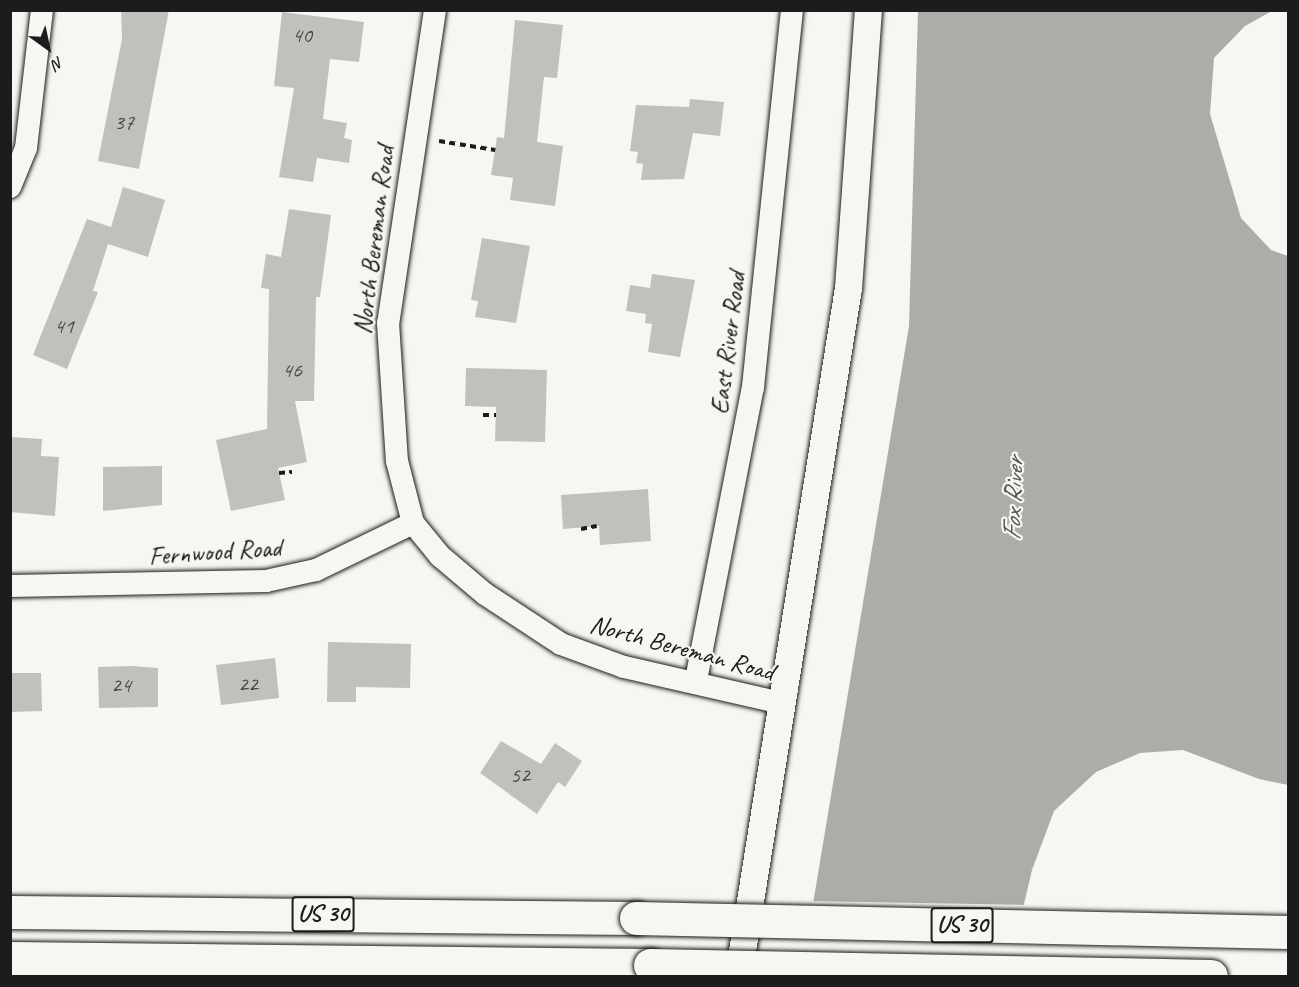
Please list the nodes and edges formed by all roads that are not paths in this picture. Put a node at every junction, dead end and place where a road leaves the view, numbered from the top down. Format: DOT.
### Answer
graph roads {
  1 [pos="42,10"];
  2 [pos="435,10"];
  3 [pos="792,10"];
  4 [pos="868,10"];
  5 [pos="10,187"];
  6 [pos="412,523"];
  7 [pos="10,586"];
  8 [pos="696,680"];
  9 [pos="782,703"];
  10 [pos="10,912"];
  11 [pos="1288,932"];
  12 [pos="10,958"];
  13 [pos="738,976"];
  14 [pos="1211,976"];
  1 -- 5 [label="street"];
  2 -- 6 [label="street, North Bereman Road"];
  3 -- 8 [label="street, East River Road"];
  4 -- 9 [label="street"];
  6 -- 7 [label="street, Fernwood Road"];
  6 -- 8 [label="street, North Bereman Road"];
  8 -- 9 [label="street, North Bereman Road"];
  9 -- 13 [label="street"];
  10 -- 11 [label="main road, US 30, bridge"];
  12 -- 14 [label="main road, US 30, bridge"];
}
